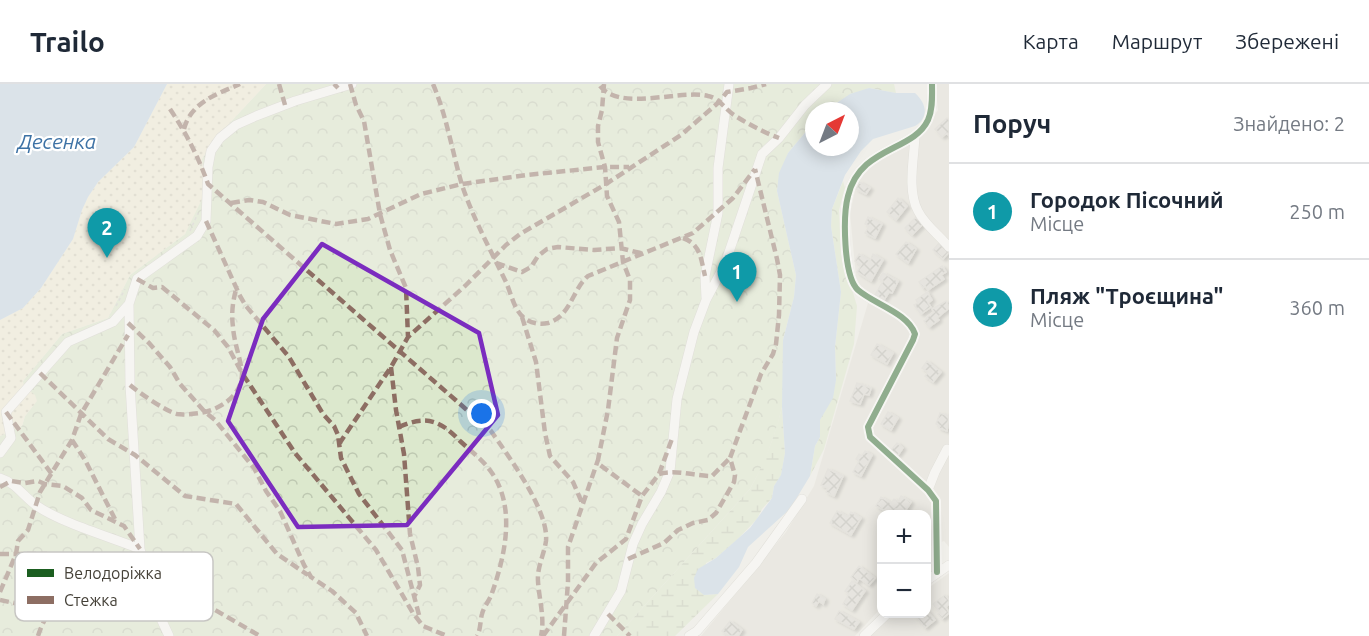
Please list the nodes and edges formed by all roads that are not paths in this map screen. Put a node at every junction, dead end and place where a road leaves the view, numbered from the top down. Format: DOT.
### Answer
graph roads {
  1 [pos="352,84"];
  2 [pos="729,84"];
  3 [pos="827,84"];
  4 [pos="932,84"];
  5 [pos="915,136"];
  6 [pos="949,247"];
  7 [pos="706,300"];
  8 [pos="129,304"];
  9 [pos="947,449"];
  10 [pos="0,453"];
  11 [pos="0,478"];
  12 [pos="928,490"];
  13 [pos="802,499"];
  14 [pos="931,542"];
  15 [pos="938,546"];
  16 [pos="140,549"];
  17 [pos="141,552"];
  18 [pos="949,565"];
  19 [pos="937,572"];
  20 [pos="931,577"];
  21 [pos="883,618"];
  22 [pos="162,621"];
  23 [pos="169,636"];
  24 [pos="594,636"];
  25 [pos="689,636"];
  26 [pos="864,636"];
  1 -- 8 [label="street"];
  2 -- 7 [label="street"];
  3 -- 7 [label="street"];
  4 -- 5 [label="street"];
  5 -- 6 [label="street"];
  5 -- 12 [label="street"];
  7 -- 24 [label="street"];
  8 -- 10 [label="street"];
  8 -- 16 [label="street"];
  9 -- 12 [label="street"];
  11 -- 16 [label="street"];
  12 -- 15 [label="street"];
  13 -- 25 [label="street"];
  14 -- 15 [label="street"];
  15 -- 19 [label="street"];
  16 -- 17 [label="street"];
  18 -- 19 [label="street"];
  19 -- 20 [label="street"];
  21 -- 26 [label="street"];
  22 -- 23 [label="street"];
}
